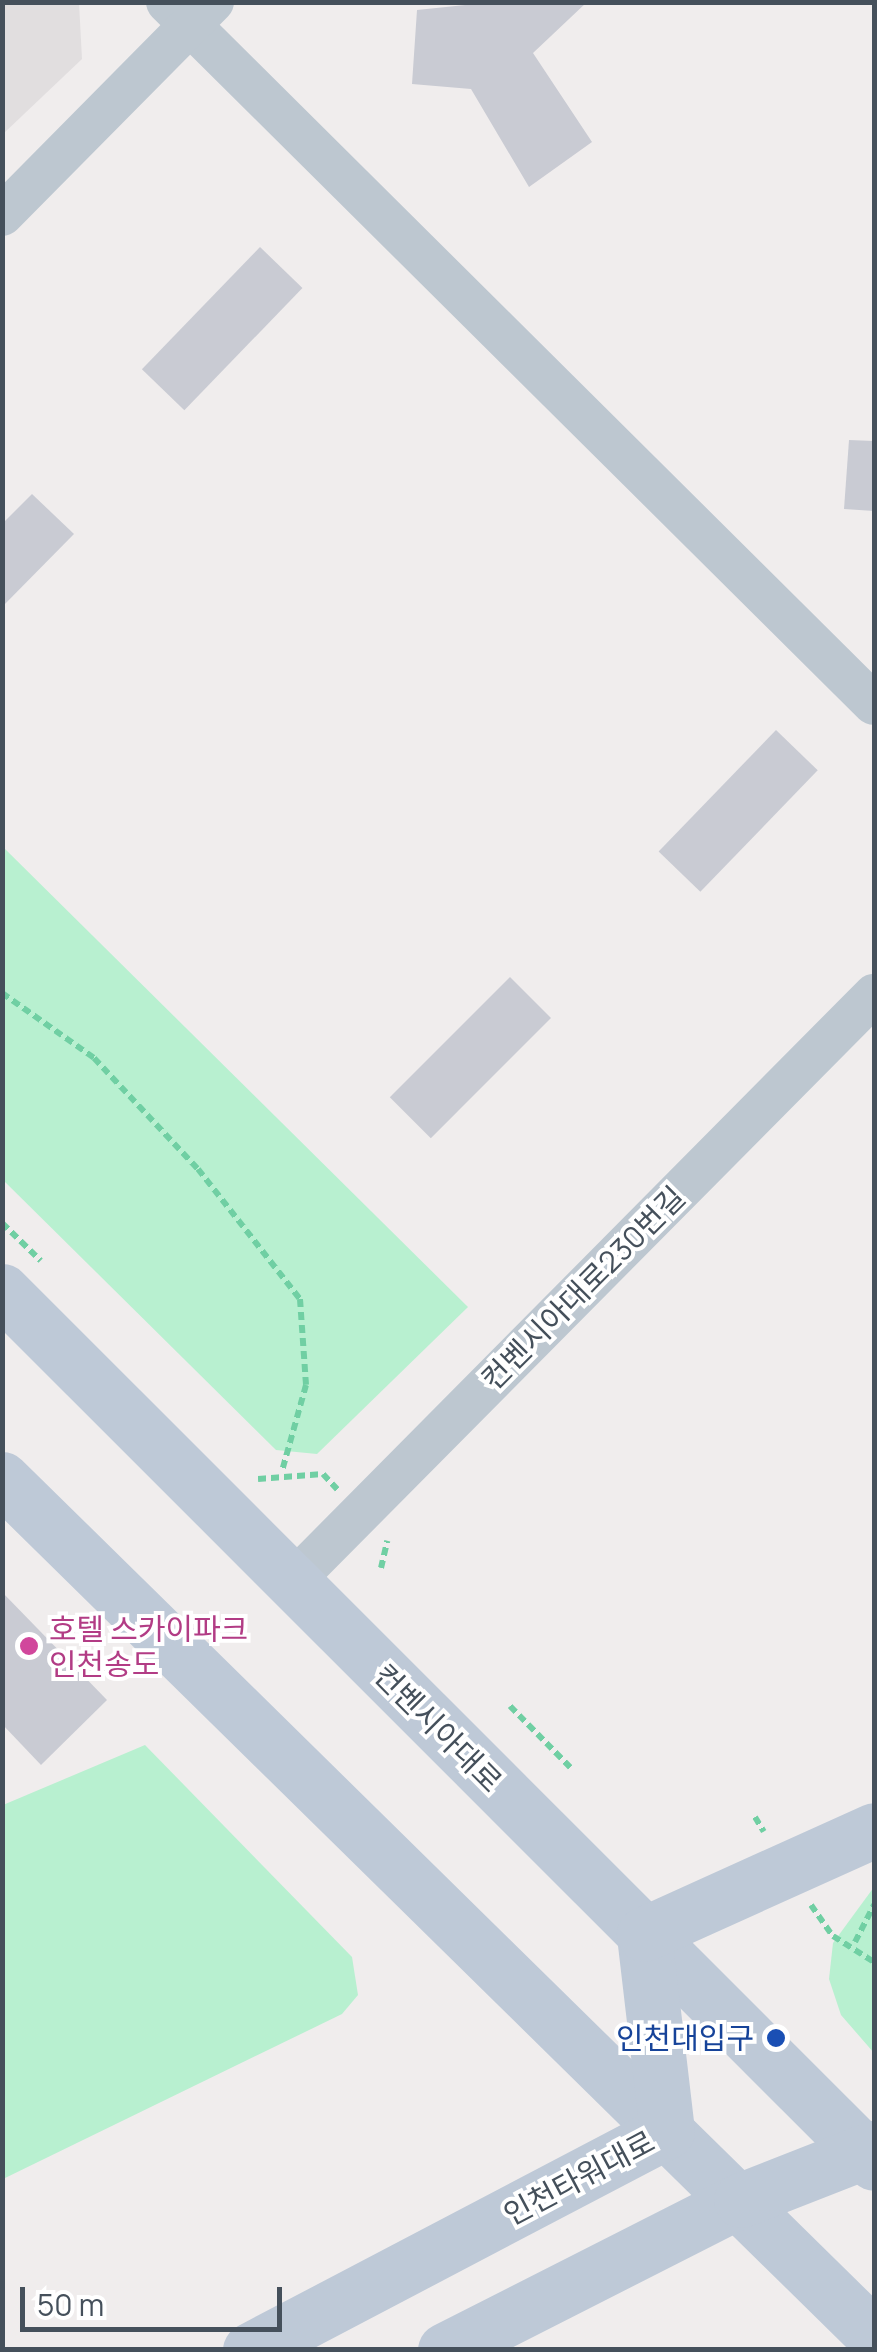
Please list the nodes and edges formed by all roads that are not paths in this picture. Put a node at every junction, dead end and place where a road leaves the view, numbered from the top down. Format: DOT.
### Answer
graph roads {
  1 [pos="190,10"];
  2 [pos="2,216"];
  3 [pos="874,704"];
  4 [pos="874,996"];
  5 [pos="2,1291"];
  6 [pos="2,1479"];
  7 [pos="292,1582"];
  8 [pos="874,1830"];
  9 [pos="644,1934"];
  10 [pos="667,2131"];
  11 [pos="871,2154"];
  12 [pos="742,2200"];
  13 [pos="874,2336"];
  14 [pos="250,2350"];
  15 [pos="445,2350"];
  1 -- 2 [label="street"];
  1 -- 3 [label="street"];
  4 -- 7 [label="street, 컨벤시아대로230번길"];
  5 -- 7 [label="main road, 컨벤시아대로"];
  6 -- 10 [label="main road"];
  7 -- 9 [label="main road, 컨벤시아대로"];
  8 -- 9 [label="main road"];
  9 -- 10 [label="main road, 인천타워대로"];
  9 -- 11 [label="main road, 컨벤시아대로"];
  10 -- 12 [label="main road"];
  10 -- 14 [label="main road, 인천타워대로"];
  11 -- 12 [label="main road"];
  12 -- 13 [label="main road"];
  12 -- 15 [label="main road"];
}
